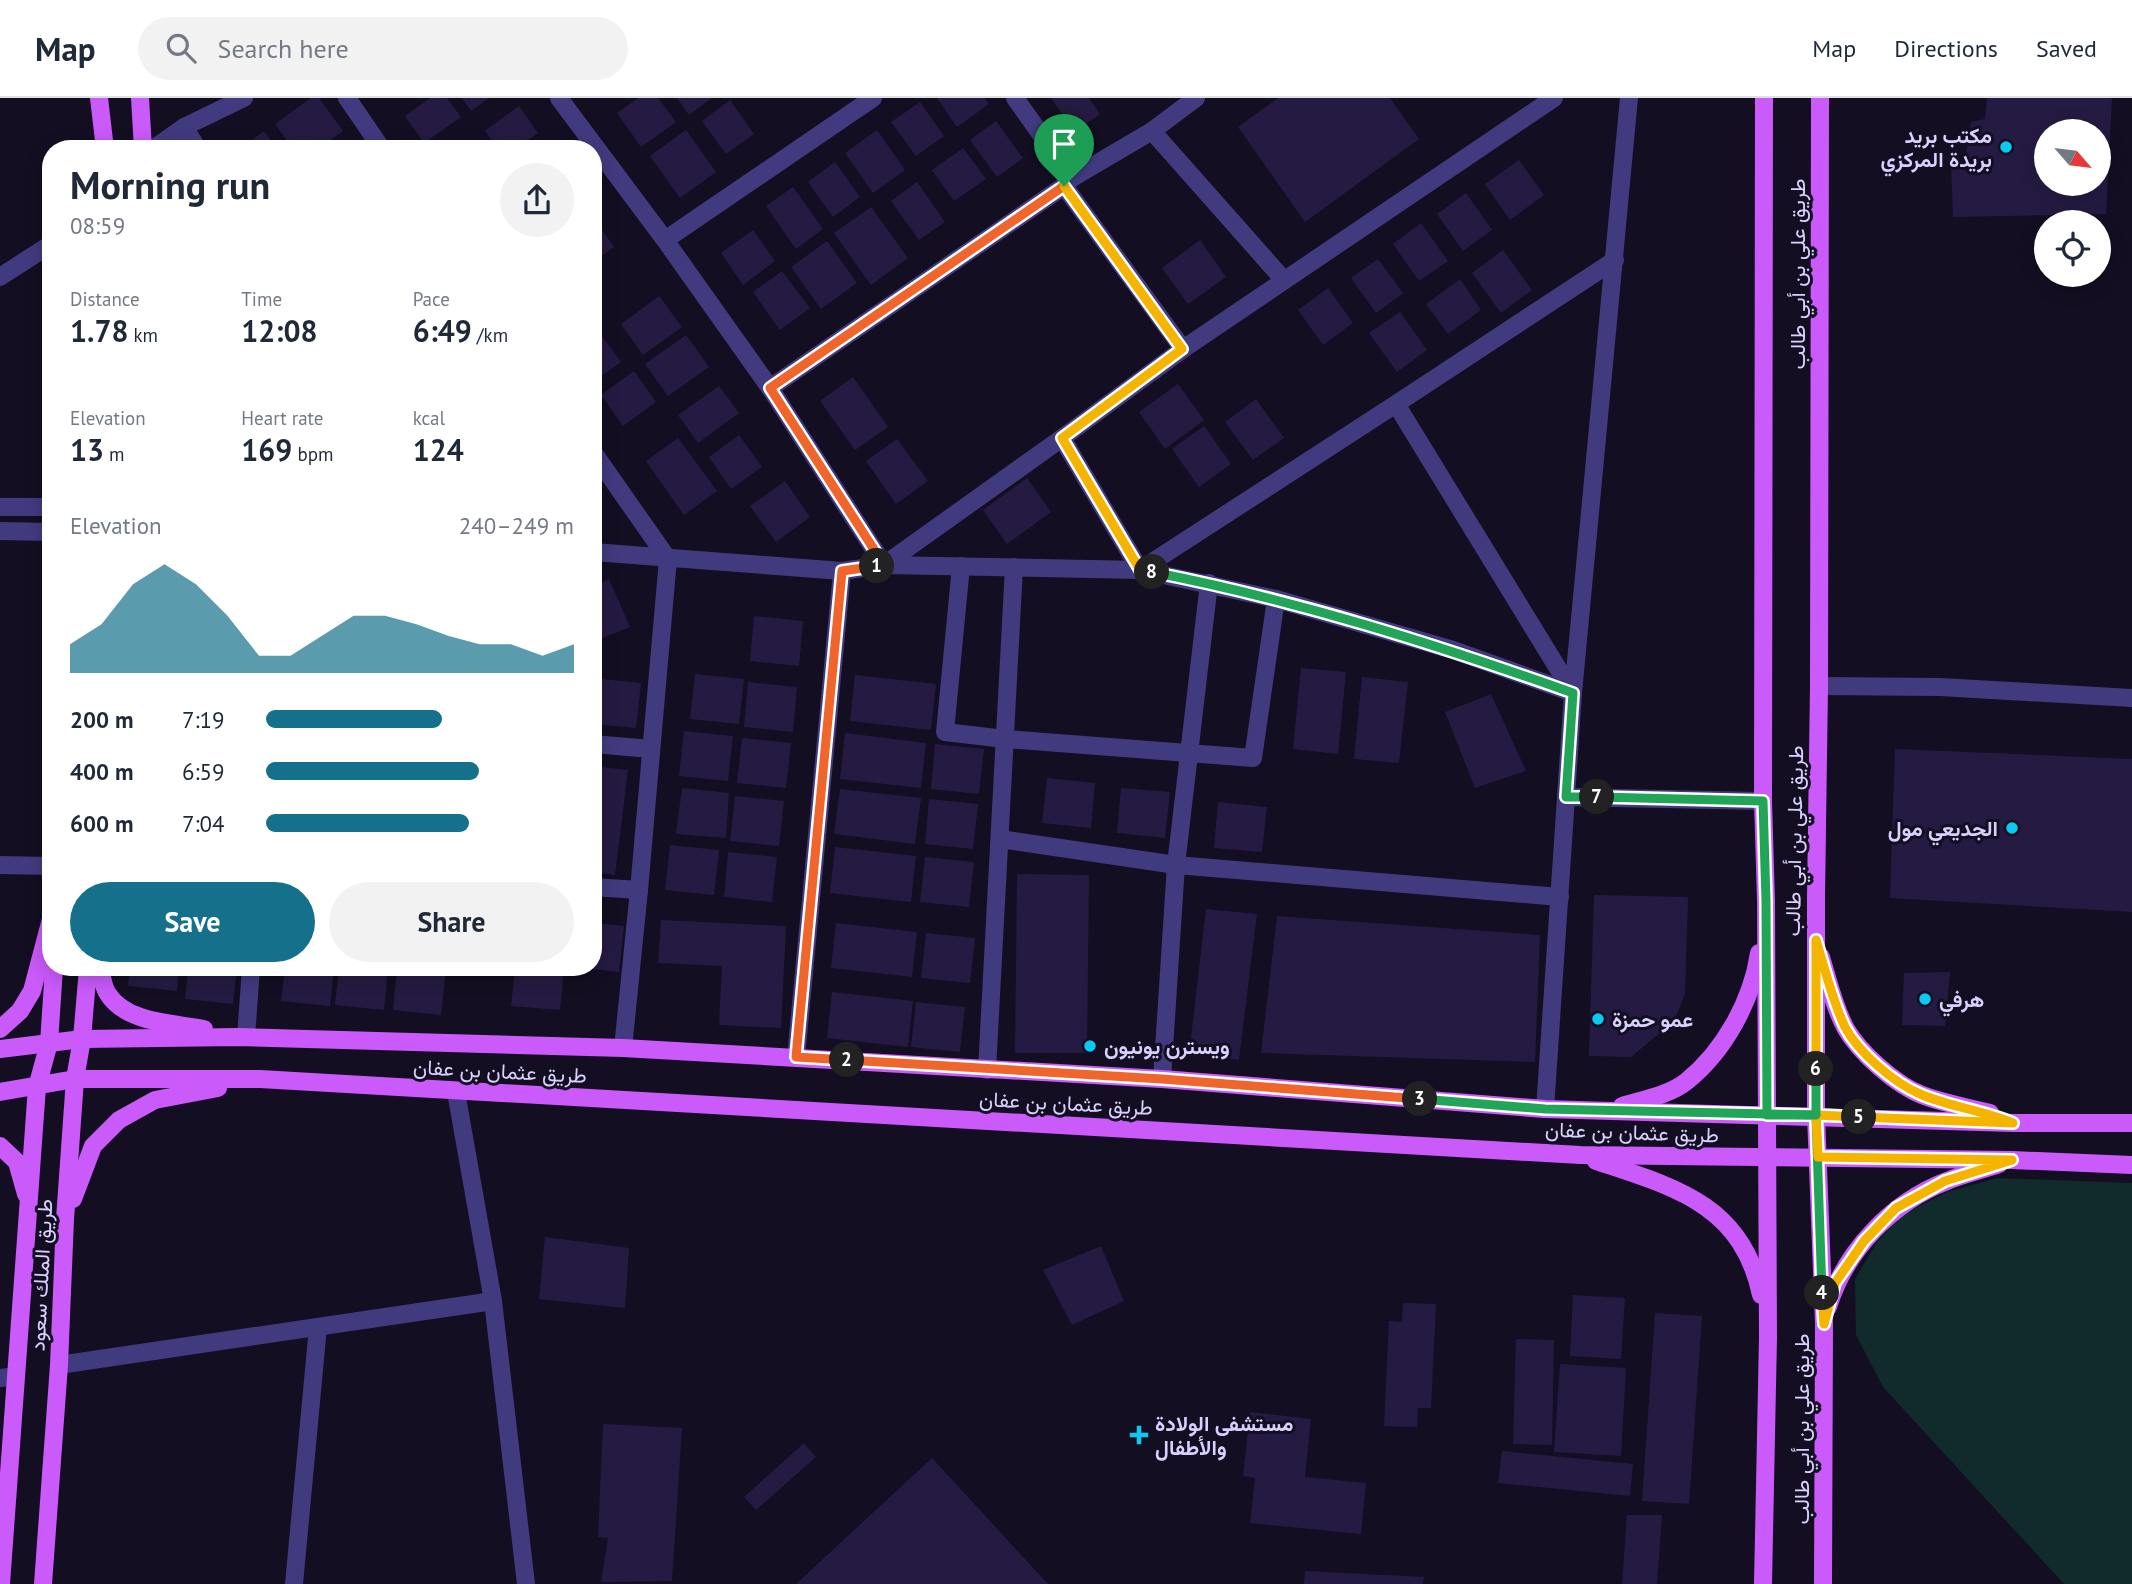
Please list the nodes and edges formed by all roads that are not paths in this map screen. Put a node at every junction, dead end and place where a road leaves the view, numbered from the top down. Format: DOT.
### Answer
graph roads {
  1 [pos="99,98"];
  2 [pos="140,98"];
  3 [pos="244,98"];
  4 [pos="347,98"];
  5 [pos="873,98"];
  6 [pos="1015,98"];
  7 [pos="1196,98"];
  8 [pos="1554,98"];
  9 [pos="1629,98"];
  10 [pos="1764,98"];
  11 [pos="1820,98"];
  12 [pos="567,101"];
  13 [pos="184,127"];
  14 [pos="1152,131"];
  15 [pos="104,140"];
  16 [pos="142,140"];
  17 [pos="166,140"];
  18 [pos="192,140"];
  19 [pos="376,140"];
  20 [pos="594,140"];
  21 [pos="602,151"];
  22 [pos="1068,182"];
  23 [pos="665,240"];
  24 [pos="42,250"];
  25 [pos="1615,260"];
  26 [pos="0,277"];
  27 [pos="1283,279"];
  28 [pos="1182,349"];
  29 [pos="770,388"];
  30 [pos="1396,404"];
  31 [pos="1062,438"];
  32 [pos="602,465"];
  33 [pos="0,507"];
  34 [pos="42,507"];
  35 [pos="0,531"];
  36 [pos="42,532"];
  37 [pos="602,553"];
  38 [pos="668,559"];
  39 [pos="884,565"];
  40 [pos="961,566"];
  41 [pos="1014,567"];
  42 [pos="1140,570"];
  43 [pos="842,571"];
  44 [pos="1209,583"];
  45 [pos="1276,600"];
  46 [pos="1819,686"];
  47 [pos="1573,693"];
  48 [pos="2132,698"];
  49 [pos="1005,739"];
  50 [pos="602,745"];
  51 [pos="652,749"];
  52 [pos="1189,754"];
  53 [pos="1566,797"];
  54 [pos="1763,801"];
  55 [pos="1000,839"];
  56 [pos="0,865"];
  57 [pos="1176,865"];
  58 [pos="42,866"];
  59 [pos="602,888"];
  60 [pos="639,890"];
  61 [pos="1560,897"];
  62 [pos="1766,901"];
  63 [pos="1816,940"];
  64 [pos="42,953"];
  65 [pos="54,976"];
  66 [pos="87,976"];
  67 [pos="102,976"];
  68 [pos="250,976"];
  69 [pos="0,1029"];
  70 [pos="242,1037"];
  71 [pos="82,1039"];
  72 [pos="50,1043"];
  73 [pos="623,1048"];
  74 [pos="0,1049"];
  75 [pos="796,1057"];
  76 [pos="987,1070"];
  77 [pos="75,1079"];
  78 [pos="260,1079"];
  79 [pos="1162,1079"];
  80 [pos="37,1087"];
  81 [pos="0,1092"];
  82 [pos="456,1092"];
  83 [pos="1545,1109"];
  84 [pos="1606,1111"];
  85 [pos="1767,1115"];
  86 [pos="1816,1115"];
  87 [pos="2013,1123"];
  88 [pos="2132,1123"];
  89 [pos="0,1146"];
  90 [pos="1580,1155"];
  91 [pos="1818,1157"];
  92 [pos="1766,1158"];
  93 [pos="2012,1160"];
  94 [pos="2132,1165"];
  95 [pos="65,1219"];
  96 [pos="26,1243"];
  97 [pos="493,1301"];
  98 [pos="1824,1324"];
  99 [pos="318,1327"];
  100 [pos="1768,1337"];
  101 [pos="59,1365"];
  102 [pos="8,1377"];
  103 [pos="1,1584"];
  104 [pos="43,1584"];
  105 [pos="294,1584"];
  106 [pos="526,1584"];
  107 [pos="1763,1584"];
  108 [pos="1823,1584"];
  1 -- 15 [label="main road"];
  2 -- 16 [label="main road"];
  3 -- 13 [label="street"];
  4 -- 19 [label="street"];
  5 -- 23 [label="street"];
  6 -- 22 [label="street"];
  7 -- 14 [label="street"];
  8 -- 27 [label="street"];
  9 -- 25 [label="street"];
  10 -- 54 [label="main road, طريق علي بن أبي طالب"];
  11 -- 46 [label="main road, طريق علي بن أبي طالب"];
  12 -- 20 [label="street"];
  13 -- 17 [label="street"];
  13 -- 18 [label="street"];
  14 -- 22 [label="street"];
  14 -- 27 [label="street"];
  21 -- 23 [label="street"];
  22 -- 28 [label="street"];
  22 -- 29 [label="street"];
  23 -- 29 [label="street"];
  24 -- 26 [label="street"];
  25 -- 30 [label="street"];
  25 -- 47 [label="street"];
  27 -- 28 [label="street"];
  28 -- 31 [label="street"];
  29 -- 39 [label="street"];
  30 -- 42 [label="street"];
  30 -- 47 [label="street"];
  31 -- 39 [label="street"];
  31 -- 42 [label="street"];
  32 -- 38 [label="street"];
  33 -- 34 [label="street"];
  35 -- 36 [label="street"];
  37 -- 38 [label="street"];
  38 -- 43 [label="street"];
  38 -- 51 [label="street"];
  39 -- 40 [label="street"];
  39 -- 43 [label="street"];
  40 -- 41 [label="street"];
  40 -- 49 [label="street"];
  41 -- 42 [label="street"];
  41 -- 49 [label="street"];
  42 -- 44 [label="street"];
  43 -- 75 [label="street"];
  44 -- 45 [label="street"];
  44 -- 52 [label="street"];
  45 -- 47 [label="street"];
  45 -- 52 [label="street"];
  46 -- 48 [label="street"];
  46 -- 63 [label="main road, طريق علي بن أبي طالب"];
  47 -- 53 [label="street"];
  49 -- 52 [label="street"];
  49 -- 55 [label="street"];
  50 -- 51 [label="street"];
  51 -- 60 [label="street"];
  52 -- 57 [label="street"];
  53 -- 54 [label="street"];
  53 -- 61 [label="street"];
  54 -- 62 [label="main road, طريق علي بن أبي طالب"];
  55 -- 57 [label="street"];
  55 -- 76 [label="street"];
  56 -- 58 [label="street"];
  57 -- 61 [label="street"];
  57 -- 79 [label="street"];
  59 -- 60 [label="street"];
  60 -- 73 [label="street"];
  61 -- 83 [label="street"];
  62 -- 84 [label="main road"];
  62 -- 85 [label="main road, طريق علي بن أبي طالب"];
  63 -- 86 [label="main road, طريق علي بن أبي طالب"];
  63 -- 87 [label="main road"];
  64 -- 69 [label="main road"];
  65 -- 72 [label="main road, طريق الملك سعود"];
  66 -- 71 [label="main road, طريق الملك سعود"];
  67 -- 70 [label="main road"];
  68 -- 70 [label="street"];
  70 -- 71 [label="main road, طريق عثمان بن عفان"];
  70 -- 73 [label="main road, طريق عثمان بن عفان"];
  71 -- 72 [label="main road, طريق عثمان بن عفان"];
  71 -- 77 [label="main road, طريق الملك سعود"];
  72 -- 74 [label="main road, طريق عثمان بن عفان"];
  72 -- 80 [label="main road, طريق الملك سعود"];
  73 -- 75 [label="main road, طريق عثمان بن عفان"];
  75 -- 76 [label="main road, طريق عثمان بن عفان"];
  76 -- 79 [label="main road, طريق عثمان بن عفان"];
  77 -- 78 [label="main road, طريق عثمان بن عفان"];
  77 -- 80 [label="main road, طريق عثمان بن عفان"];
  77 -- 95 [label="main road, طريق الملك سعود"];
  78 -- 82 [label="main road, طريق عثمان بن عفان"];
  78 -- 95 [label="main road"];
  79 -- 83 [label="main road, طريق عثمان بن عفان"];
  80 -- 81 [label="main road, طريق عثمان بن عفان"];
  80 -- 96 [label="main road, طريق الملك سعود"];
  82 -- 90 [label="main road, طريق عثمان بن عفان"];
  82 -- 97 [label="street"];
  83 -- 84 [label="main road, طريق عثمان بن عفان"];
  84 -- 85 [label="main road, طريق عثمان بن عفان"];
  85 -- 86 [label="main road, طريق عثمان بن عفان"];
  85 -- 92 [label="main road, طريق علي بن أبي طالب"];
  86 -- 87 [label="main road, طريق عثمان بن عفان"];
  86 -- 91 [label="main road, طريق علي بن أبي طالب"];
  87 -- 88 [label="main road, طريق عثمان بن عفان"];
  89 -- 96 [label="main road"];
  90 -- 92 [label="main road, طريق عثمان بن عفان"];
  90 -- 100 [label="main road"];
  91 -- 92 [label="main road, طريق عثمان بن عفان"];
  91 -- 93 [label="main road, طريق عثمان بن عفان"];
  91 -- 98 [label="main road, طريق علي بن أبي طالب"];
  92 -- 100 [label="main road, طريق علي بن أبي طالب"];
  93 -- 94 [label="main road, طريق عثمان بن عفان"];
  93 -- 98 [label="main road"];
  95 -- 101 [label="main road, طريق الملك سعود"];
  96 -- 102 [label="main road, طريق الملك سعود"];
  97 -- 99 [label="street"];
  97 -- 106 [label="street"];
  98 -- 108 [label="main road, طريق علي بن أبي طالب"];
  99 -- 101 [label="street"];
  99 -- 105 [label="street"];
  100 -- 107 [label="main road, طريق علي بن أبي طالب"];
  101 -- 104 [label="main road, طريق الملك سعود"];
  102 -- 103 [label="main road, طريق الملك سعود"];
}
